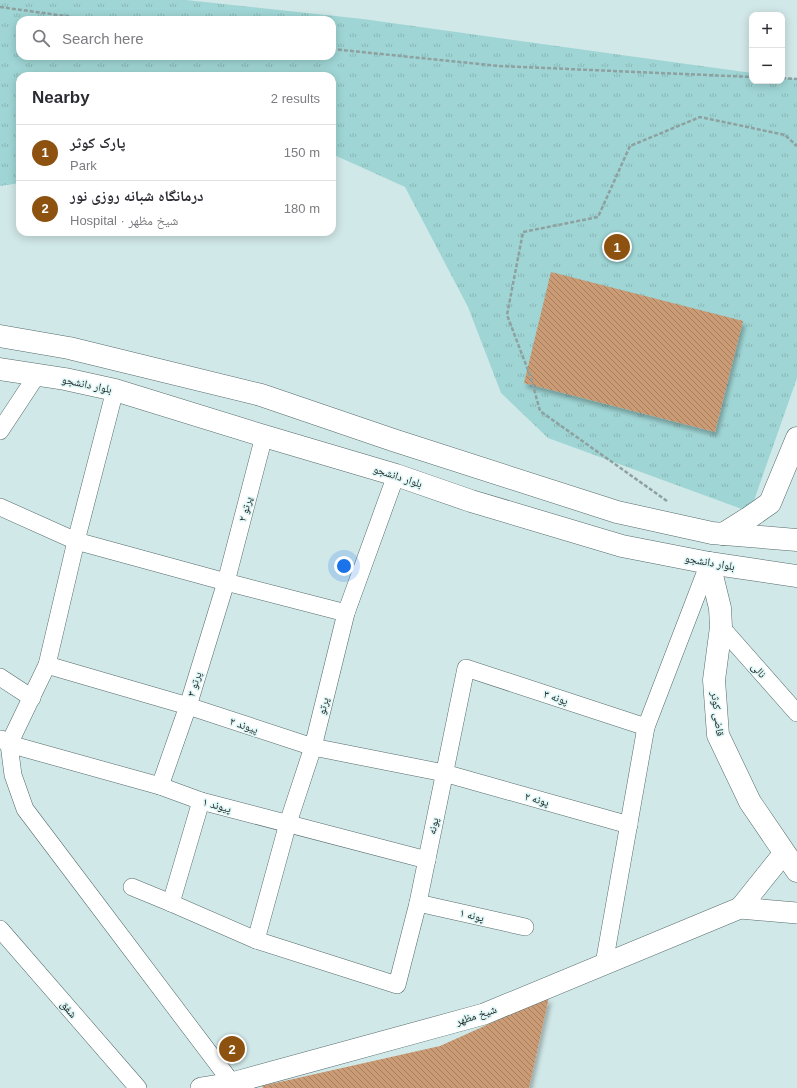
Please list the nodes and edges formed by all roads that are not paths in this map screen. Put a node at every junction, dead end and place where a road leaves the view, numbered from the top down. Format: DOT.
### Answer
graph roads {
  1 [pos="0,336"];
  2 [pos="69,348"];
  3 [pos="0,369"];
  4 [pos="38,375"];
  5 [pos="66,379"];
  6 [pos="114,390"];
  7 [pos="0,430"];
  8 [pos="264,436"];
  9 [pos="797,438"];
  10 [pos="396,475"];
  11 [pos="0,507"];
  12 [pos="723,534"];
  13 [pos="797,540"];
  14 [pos="76,541"];
  15 [pos="708,563"];
  16 [pos="797,576"];
  17 [pos="226,582"];
  18 [pos="346,613"];
  19 [pos="721,627"];
  20 [pos="47,665"];
  21 [pos="466,668"];
  22 [pos="0,677"];
  23 [pos="32,698"];
  24 [pos="188,706"];
  25 [pos="797,713"];
  26 [pos="646,727"];
  27 [pos="5,741"];
  28 [pos="313,747"];
  29 [pos="444,773"];
  30 [pos="160,786"];
  31 [pos="202,802"];
  32 [pos="288,824"];
  33 [pos="629,825"];
  34 [pos="784,853"];
  35 [pos="427,860"];
  36 [pos="797,871"];
  37 [pos="132,887"];
  38 [pos="171,903"];
  39 [pos="418,903"];
  40 [pos="740,908"];
  41 [pos="797,913"];
  42 [pos="525,927"];
  43 [pos="0,929"];
  44 [pos="256,940"];
  45 [pos="604,964"];
  46 [pos="232,1086"];
  47 [pos="138,1088"];
  48 [pos="201,1088"];
  1 -- 2 [label="main road"];
  2 -- 5 [label="main road"];
  2 -- 12 [label="main road"];
  3 -- 4 [label="main road, بلوار دانشجو"];
  4 -- 5 [label="main road, بلوار دانشجو"];
  4 -- 7 [label="street"];
  5 -- 6 [label="main road, بلوار دانشجو"];
  6 -- 8 [label="main road, بلوار دانشجو"];
  6 -- 14 [label="street"];
  8 -- 10 [label="main road, بلوار دانشجو"];
  8 -- 17 [label="street, پرتو ۲"];
  9 -- 12 [label="main road"];
  10 -- 15 [label="main road, بلوار دانشجو"];
  10 -- 18 [label="street, پرتو"];
  11 -- 14 [label="street"];
  12 -- 13 [label="main road"];
  14 -- 17 [label="street"];
  14 -- 20 [label="street"];
  15 -- 16 [label="main road, بلوار دانشجو"];
  15 -- 19 [label="main road, قاضی کوثر"];
  15 -- 26 [label="street"];
  17 -- 18 [label="street"];
  17 -- 24 [label="street, پرتو ۳"];
  18 -- 28 [label="street, پرتو"];
  19 -- 25 [label="street, نالی"];
  19 -- 34 [label="main road, قاضی کوثر"];
  20 -- 23 [label="street"];
  20 -- 24 [label="street, پیوند ۲"];
  21 -- 26 [label="street, پونه ۳"];
  21 -- 29 [label="street, پونه"];
  22 -- 23 [label="street"];
  23 -- 27 [label="street"];
  24 -- 28 [label="street, پیوند ۲"];
  24 -- 30 [label="street, پرتو ۳"];
  26 -- 33 [label="street"];
  27 -- 30 [label="street, پیوند ۱"];
  27 -- 46 [label="street"];
  28 -- 29 [label="street, پیوند ۲"];
  28 -- 32 [label="street, پرتو"];
  29 -- 33 [label="street, پونه ۲"];
  29 -- 35 [label="street, پونه"];
  30 -- 31 [label="street, پیوند ۱"];
  31 -- 32 [label="street, پیوند ۱"];
  31 -- 38 [label="street"];
  32 -- 35 [label="street, پیوند ۱"];
  32 -- 44 [label="street, پرتو"];
  33 -- 45 [label="street"];
  34 -- 36 [label="main road, قاضی کوثر"];
  34 -- 40 [label="street"];
  35 -- 39 [label="street, پونه"];
  37 -- 38 [label="street"];
  38 -- 44 [label="street"];
  39 -- 42 [label="street, پونه ۱"];
  39 -- 44 [label="street, پونه"];
  40 -- 41 [label="street"];
  40 -- 45 [label="street, شیخ مظهر"];
  43 -- 47 [label="street, شفق"];
  45 -- 46 [label="street, شیخ مظهر"];
  46 -- 48 [label="street, شیخ مظهر"];
}
